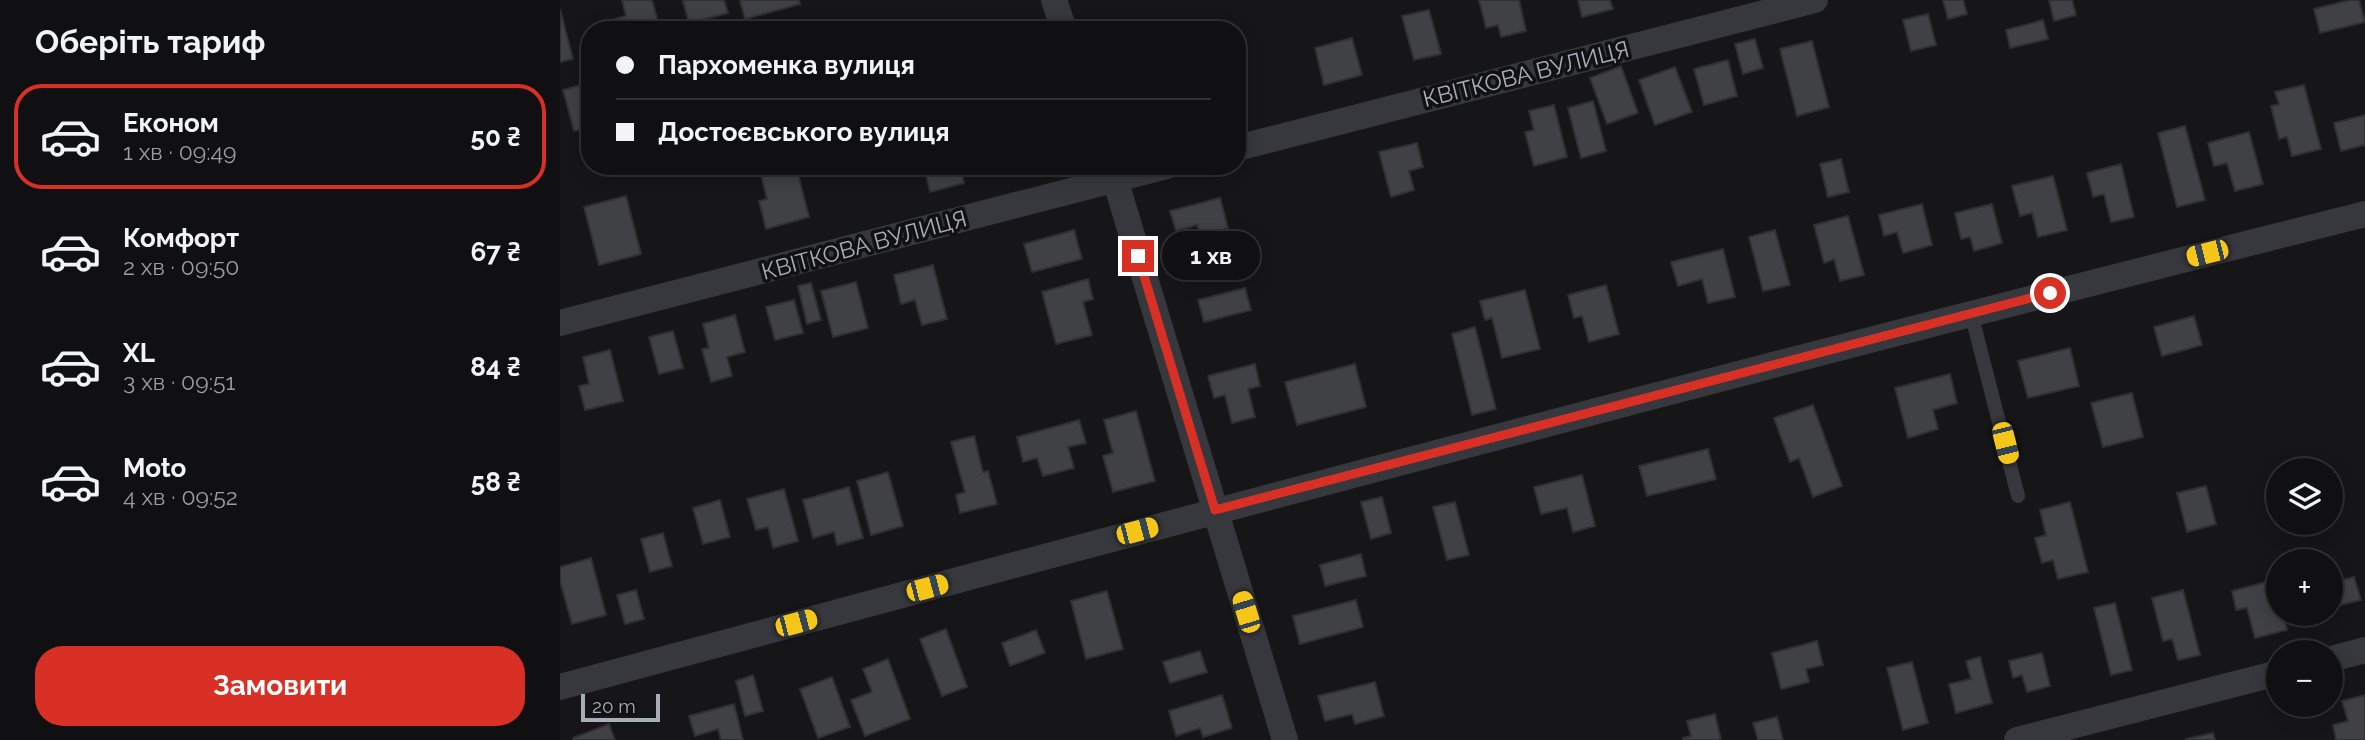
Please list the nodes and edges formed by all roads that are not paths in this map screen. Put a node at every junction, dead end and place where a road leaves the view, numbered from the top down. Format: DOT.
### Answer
graph roads {
  1 [pos="1054,0"];
  2 [pos="1815,0"];
  3 [pos="1061,21"];
  4 [pos="1246,146"];
  5 [pos="1106,175"];
  6 [pos="1114,175"];
  7 [pos="2365,214"];
  8 [pos="1971,313"];
  9 [pos="560,323"];
  10 [pos="2018,496"];
  11 [pos="1215,510"];
  12 [pos="2365,650"];
  13 [pos="2343,656"];
  14 [pos="2266,676"];
  15 [pos="560,687"];
  16 [pos="1285,740"];
  17 [pos="2017,740"];
  1 -- 3 [label="street"];
  2 -- 4 [label="street, КВІТКОВА ВУЛИЦЯ"];
  5 -- 9 [label="street, КВІТКОВА ВУЛИЦЯ"];
  6 -- 11 [label="street"];
  7 -- 8 [label="street"];
  8 -- 10 [label="lane"];
  8 -- 11 [label="street"];
  11 -- 15 [label="street"];
  11 -- 16 [label="street"];
  12 -- 13 [label="street"];
  14 -- 17 [label="street"];
}
